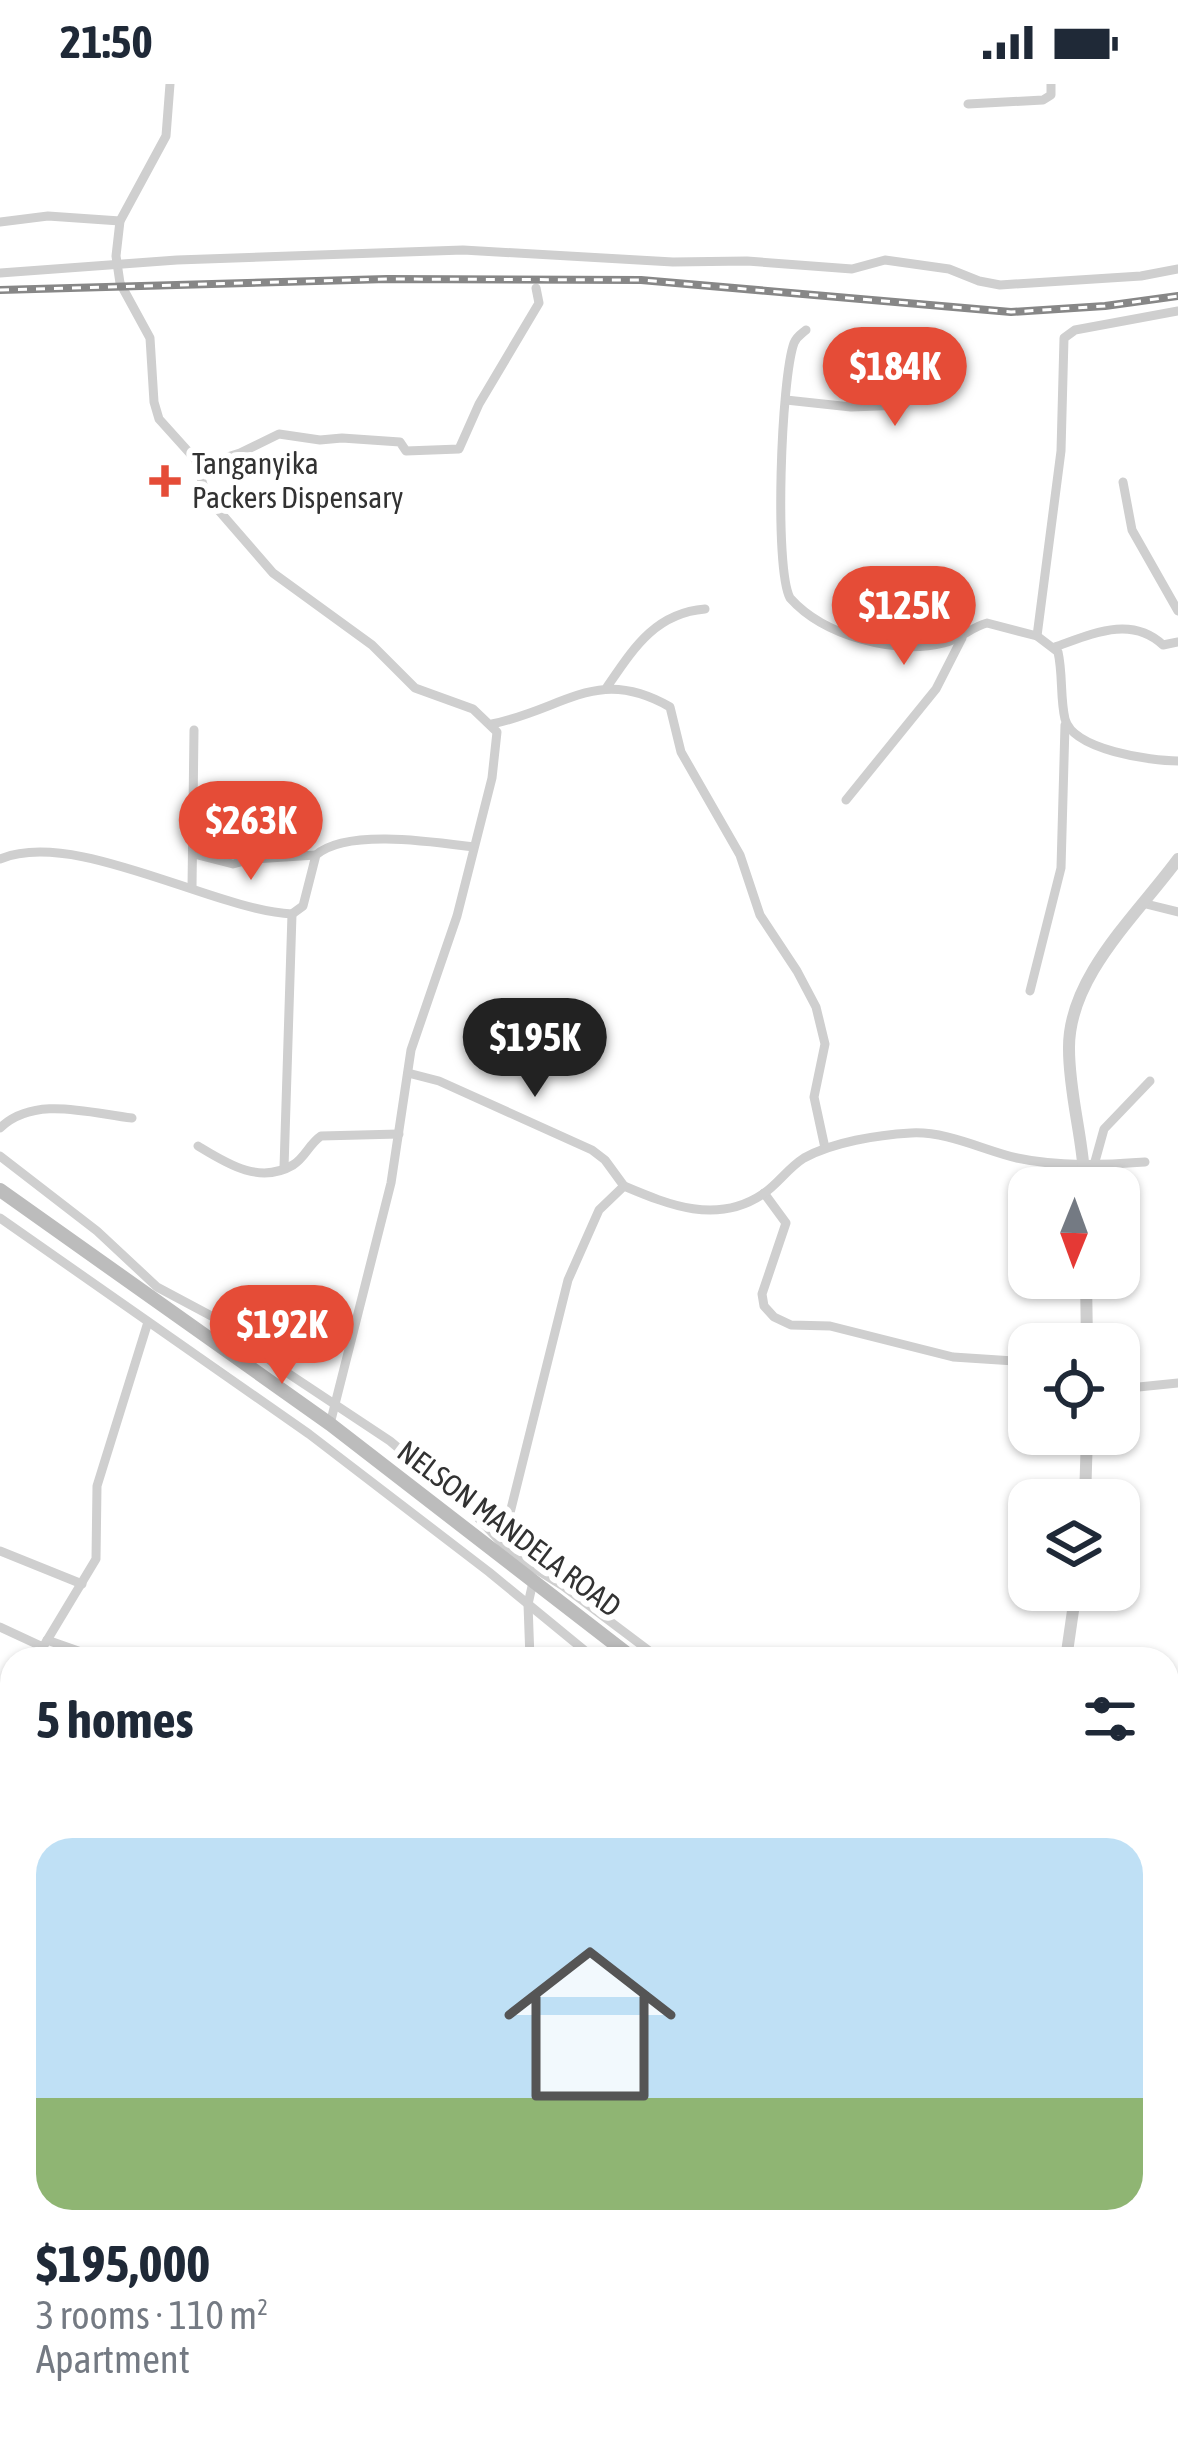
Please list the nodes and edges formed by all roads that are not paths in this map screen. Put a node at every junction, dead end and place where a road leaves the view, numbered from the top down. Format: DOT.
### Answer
graph roads {
  1 [pos="170,84"];
  2 [pos="1051,84"];
  3 [pos="968,104"];
  4 [pos="120,221"];
  5 [pos="0,222"];
  6 [pos="116,265"];
  7 [pos="1178,269"];
  8 [pos="0,273"];
  9 [pos="536,288"];
  10 [pos="1178,310"];
  11 [pos="806,329"];
  12 [pos="932,339"];
  13 [pos="786,400"];
  14 [pos="199,466"];
  15 [pos="1123,482"];
  16 [pos="705,610"];
  17 [pos="1178,611"];
  18 [pos="1037,636"];
  19 [pos="962,638"];
  20 [pos="1178,642"];
  21 [pos="1055,646"];
  22 [pos="607,687"];
  23 [pos="1066,720"];
  24 [pos="492,724"];
  25 [pos="194,730"];
  26 [pos="1178,760"];
  27 [pos="845,800"];
  28 [pos="473,847"];
  29 [pos="194,854"];
  30 [pos="316,855"];
  31 [pos="0,859"];
  32 [pos="1178,860"];
  33 [pos="192,888"];
  34 [pos="1146,904"];
  35 [pos="1178,912"];
  36 [pos="292,914"];
  37 [pos="1030,991"];
  38 [pos="408,1073"];
  39 [pos="1150,1082"];
  40 [pos="132,1118"];
  41 [pos="0,1128"];
  42 [pos="399,1134"];
  43 [pos="198,1146"];
  44 [pos="825,1148"];
  45 [pos="0,1156"];
  46 [pos="1145,1162"];
  47 [pos="1089,1165"];
  48 [pos="284,1168"];
  49 [pos="624,1186"];
  50 [pos="0,1190"];
  51 [pos="764,1193"];
  52 [pos="0,1217"];
  53 [pos="148,1322"];
  54 [pos="1008,1361"];
  55 [pos="1178,1383"];
  56 [pos="1140,1388"];
  57 [pos="334,1401"];
  58 [pos="331,1424"];
  59 [pos="502,1545"];
  60 [pos="0,1551"];
  61 [pos="533,1582"];
  62 [pos="82,1584"];
  63 [pos="528,1604"];
  64 [pos="1073,1611"];
  65 [pos="0,1627"];
  66 [pos="45,1644"];
  67 [pos="44,1647"];
  68 [pos="56,1647"];
  69 [pos="530,1647"];
  70 [pos="580,1647"];
  71 [pos="618,1647"];
  72 [pos="643,1647"];
  73 [pos="1068,1647"];
  1 -- 4 [label="street"];
  2 -- 3 [label="street"];
  4 -- 5 [label="street"];
  4 -- 6 [label="street"];
  6 -- 7 [label="street"];
  6 -- 8 [label="street"];
  6 -- 14 [label="street"];
  9 -- 14 [label="street"];
  10 -- 18 [label="street"];
  11 -- 13 [label="street"];
  12 -- 13 [label="street"];
  13 -- 19 [label="street"];
  14 -- 24 [label="street"];
  15 -- 17 [label="street"];
  16 -- 22 [label="street"];
  18 -- 19 [label="street"];
  18 -- 21 [label="street"];
  19 -- 27 [label="street"];
  20 -- 21 [label="street"];
  21 -- 23 [label="street"];
  22 -- 24 [label="street"];
  22 -- 44 [label="street"];
  23 -- 26 [label="street"];
  23 -- 37 [label="street"];
  24 -- 28 [label="street"];
  25 -- 29 [label="street"];
  28 -- 30 [label="street"];
  28 -- 38 [label="street"];
  29 -- 30 [label="street"];
  29 -- 33 [label="street"];
  30 -- 36 [label="street"];
  31 -- 33 [label="street"];
  32 -- 34 [label="street"];
  33 -- 36 [label="street"];
  34 -- 35 [label="street"];
  34 -- 47 [label="street"];
  36 -- 48 [label="street"];
  38 -- 42 [label="street"];
  38 -- 49 [label="street"];
  39 -- 47 [label="street"];
  40 -- 41 [label="street"];
  42 -- 48 [label="street"];
  42 -- 57 [label="street"];
  43 -- 48 [label="street"];
  44 -- 47 [label="street"];
  44 -- 51 [label="street"];
  45 -- 57 [label="street"];
  46 -- 47 [label="street"];
  49 -- 51 [label="street"];
  49 -- 59 [label="street"];
  50 -- 58 [label="main road, NELSON MANDELA ROAD"];
  51 -- 54 [label="street"];
  52 -- 53 [label="street"];
  53 -- 62 [label="street"];
  53 -- 63 [label="street"];
  55 -- 56 [label="street"];
  57 -- 58 [label="street"];
  57 -- 59 [label="street"];
  58 -- 61 [label="main road, NELSON MANDELA ROAD"];
  59 -- 72 [label="street"];
  60 -- 62 [label="street"];
  61 -- 63 [label="street"];
  61 -- 71 [label="main road, NELSON MANDELA ROAD"];
  62 -- 66 [label="street"];
  63 -- 69 [label="street"];
  63 -- 70 [label="street"];
  64 -- 73 [label="street"];
  65 -- 66 [label="street"];
  66 -- 67 [label="street"];
  66 -- 68 [label="street"];
}
